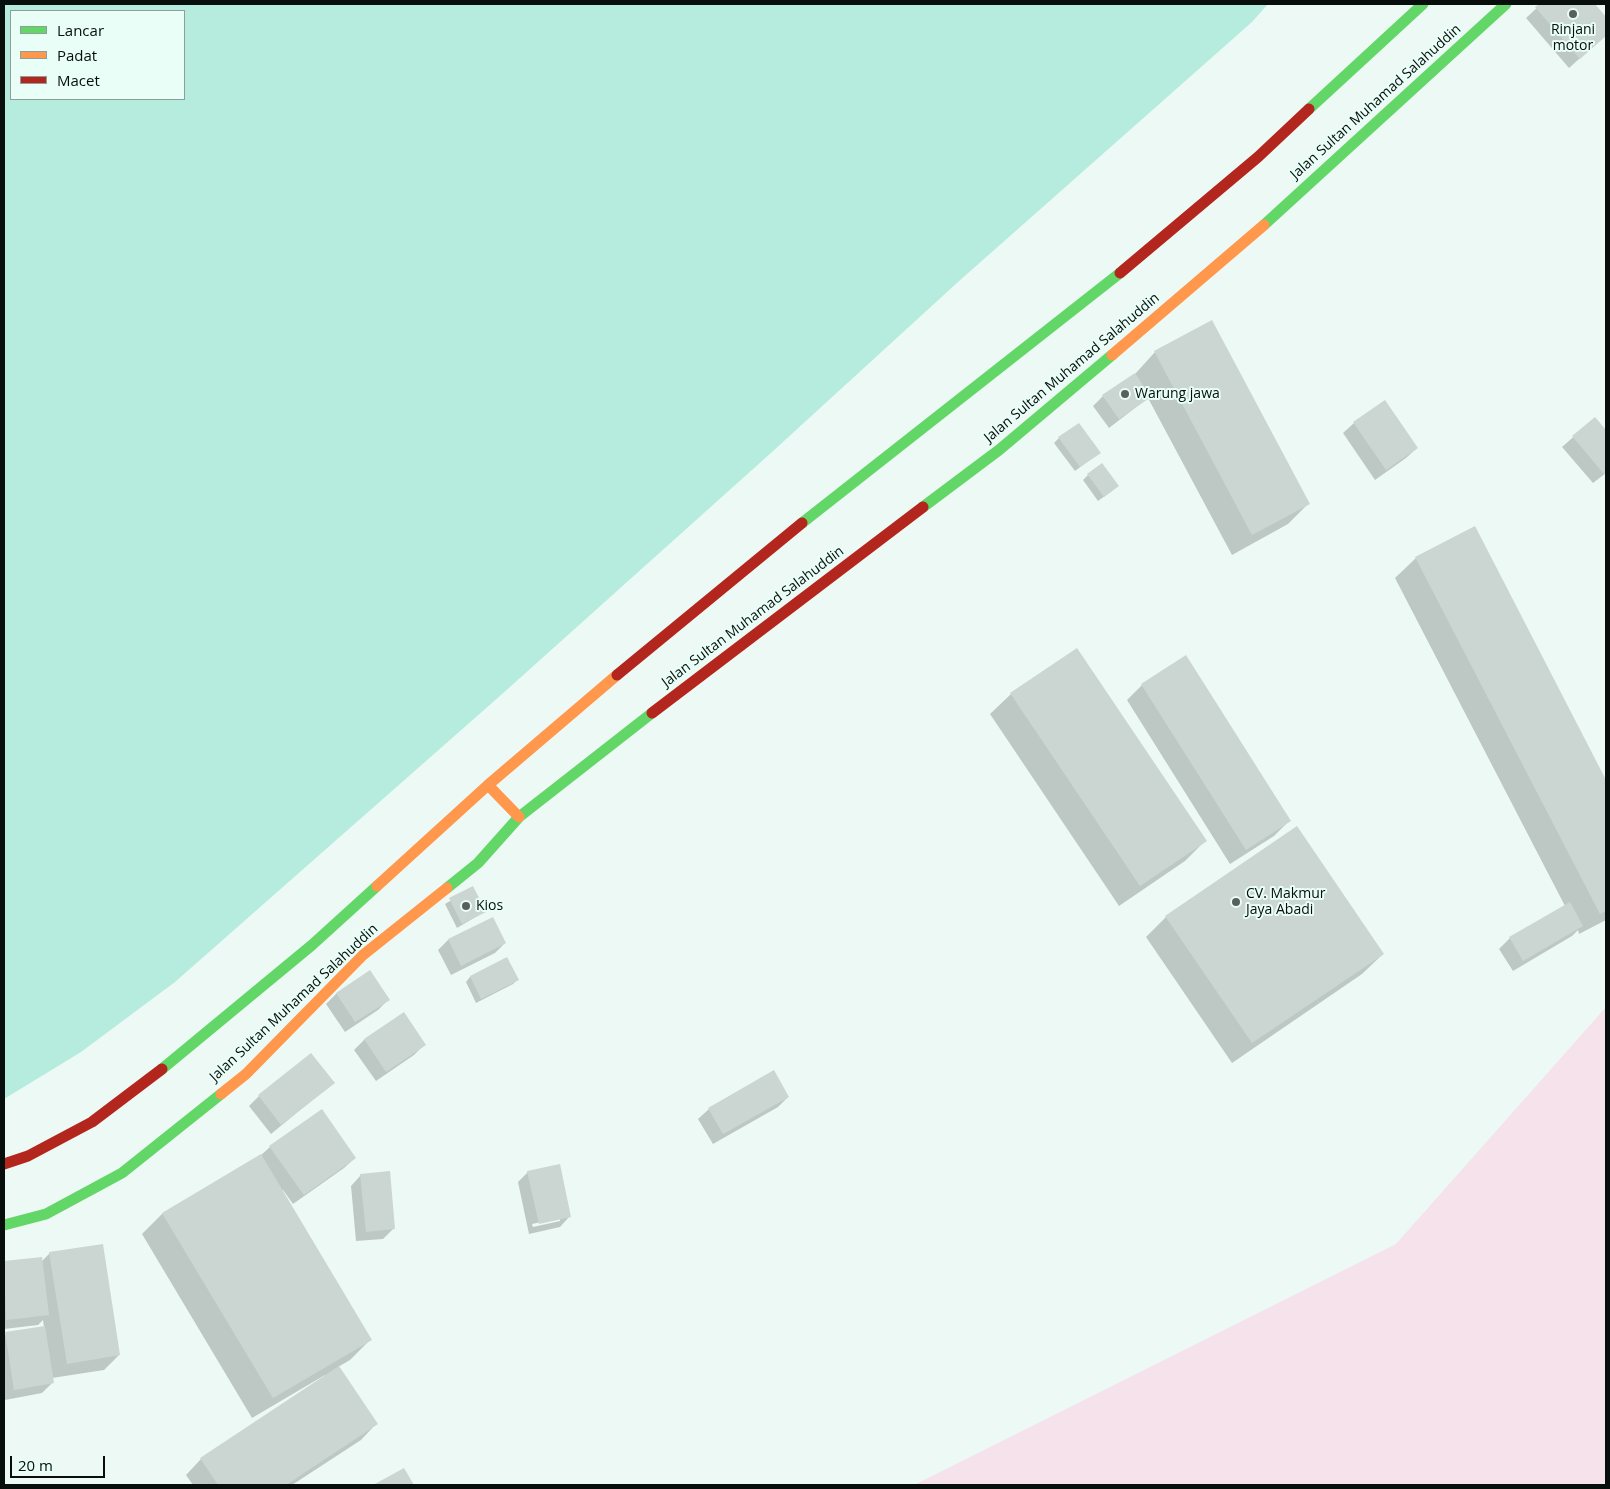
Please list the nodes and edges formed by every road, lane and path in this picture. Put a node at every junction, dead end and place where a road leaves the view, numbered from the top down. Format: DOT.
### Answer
graph roads {
  1 [pos="1423,4"];
  2 [pos="1506,4"];
  3 [pos="488,785"];
  4 [pos="519,817"];
  5 [pos="4,1164"];
  6 [pos="4,1225"];
  1 -- 3 [label="highway"];
  2 -- 4 [label="highway, Jalan Sultan Muhamad Salahuddin"];
  3 -- 4 [label="highway"];
  3 -- 5 [label="highway"];
  4 -- 6 [label="highway, Jalan Sultan Muhamad Salahuddin"];
}
